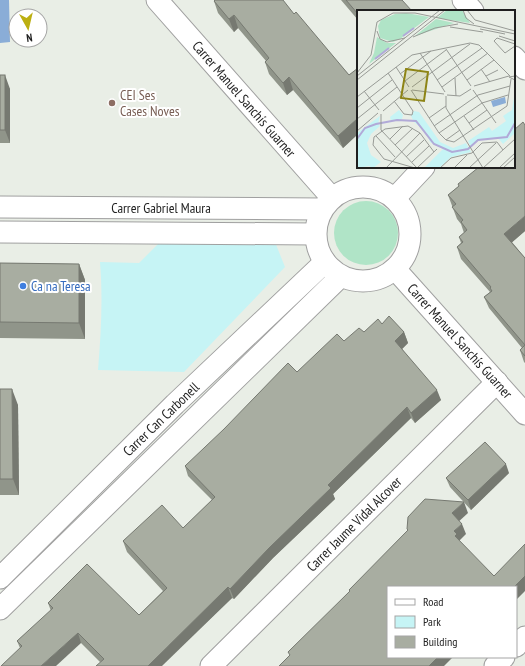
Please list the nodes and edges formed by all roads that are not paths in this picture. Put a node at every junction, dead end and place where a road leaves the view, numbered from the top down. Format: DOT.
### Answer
graph roads {
  1 [pos="157,0"];
  2 [pos="464,0"];
  3 [pos="472,10"];
  4 [pos="423,168"];
  5 [pos="394,198"];
  6 [pos="327,203"];
  7 [pos="0,207"];
  8 [pos="0,232"];
  9 [pos="315,234"];
  10 [pos="325,262"];
  11 [pos="395,269"];
  12 [pos="341,276"];
  13 [pos="498,382"];
  14 [pos="525,414"];
  15 [pos="0,578"];
  16 [pos="0,609"];
  17 [pos="525,637"];
  18 [pos="517,645"];
  19 [pos="503,658"];
  20 [pos="211,666"];
  21 [pos="495,666"];
  1 -- 6 [label="street, Carrer Manuel Sanchís Guarner"];
  2 -- 3 [label="street"];
  4 -- 5 [label="street"];
  5 -- 6 [label="street"];
  5 -- 11 [label="street"];
  6 -- 7 [label="street, Carrer Gabriel Maura"];
  6 -- 9 [label="street"];
  8 -- 9 [label="street, Carrer Gabriel Maura"];
  9 -- 10 [label="street"];
  10 -- 12 [label="street"];
  10 -- 15 [label="street, Carrer Can Carbonell"];
  11 -- 12 [label="street"];
  11 -- 13 [label="street, Carrer Manuel Sanchís Guarner"];
  12 -- 16 [label="street"];
  13 -- 14 [label="street, Carrer Manuel Sanchís Guarner"];
  13 -- 20 [label="street, Carrer Jaume Vidal Alcover"];
  17 -- 18 [label="street"];
  19 -- 21 [label="street"];
}
